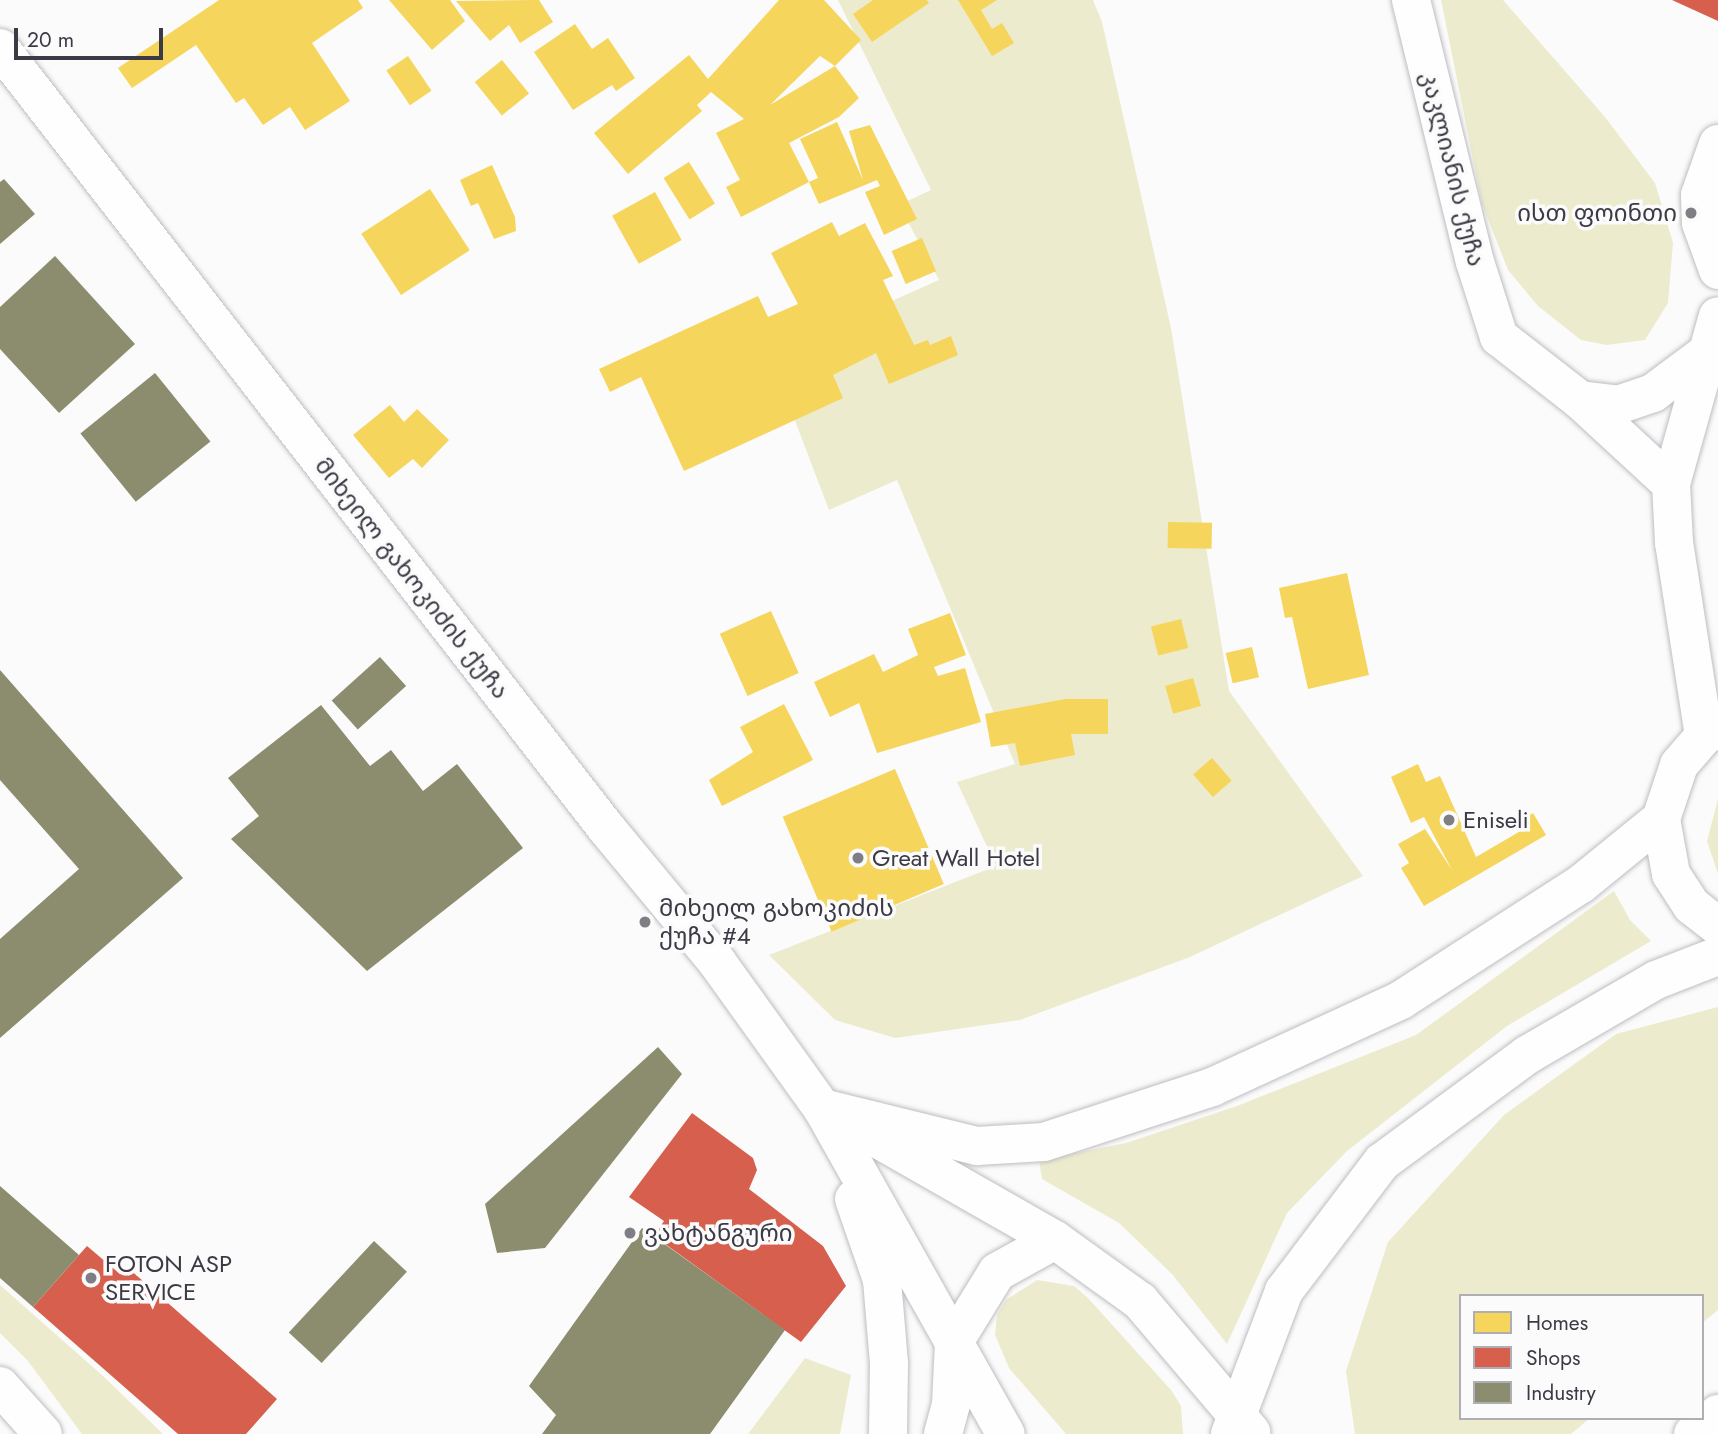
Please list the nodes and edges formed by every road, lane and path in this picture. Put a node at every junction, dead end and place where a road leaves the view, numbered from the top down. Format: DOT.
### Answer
graph roads {
  1 [pos="1411,0"];
  2 [pos="0,48"];
  3 [pos="1718,144"];
  4 [pos="1718,270"];
  5 [pos="1718,316"];
  6 [pos="1708,352"];
  7 [pos="1580,400"];
  8 [pos="1671,484"];
  9 [pos="1711,732"];
  10 [pos="1661,819"];
  11 [pos="1718,926"];
  12 [pos="1718,956"];
  13 [pos="822,1108"];
  14 [pos="1055,1240"];
  15 [pos="954,1342"];
  16 [pos="0,1386"];
  17 [pos="1718,1415"];
  18 [pos="1239,1428"];
  19 [pos="43,1434"];
  20 [pos="888,1434"];
  21 [pos="943,1434"];
  22 [pos="1006,1434"];
  23 [pos="1693,1434"];
  1 -- 7 [label="main road, კაკლიანის ქუჩა"];
  2 -- 13 [label="main road, მიხეილ გახოკიძის ქუჩა"];
  3 -- 4 [label="main road"];
  5 -- 6 [label="main road"];
  6 -- 7 [label="main road"];
  6 -- 8 [label="main road"];
  7 -- 8 [label="main road"];
  8 -- 9 [label="main road"];
  9 -- 10 [label="main road"];
  10 -- 11 [label="main road"];
  10 -- 13 [label="main road"];
  12 -- 18 [label="main road"];
  13 -- 14 [label="main road"];
  13 -- 15 [label="main road"];
  13 -- 20 [label="main road"];
  14 -- 15 [label="main road"];
  14 -- 18 [label="main road"];
  15 -- 21 [label="main road"];
  15 -- 22 [label="main road"];
  16 -- 19 [label="main road"];
  17 -- 23 [label="main road"];
}
